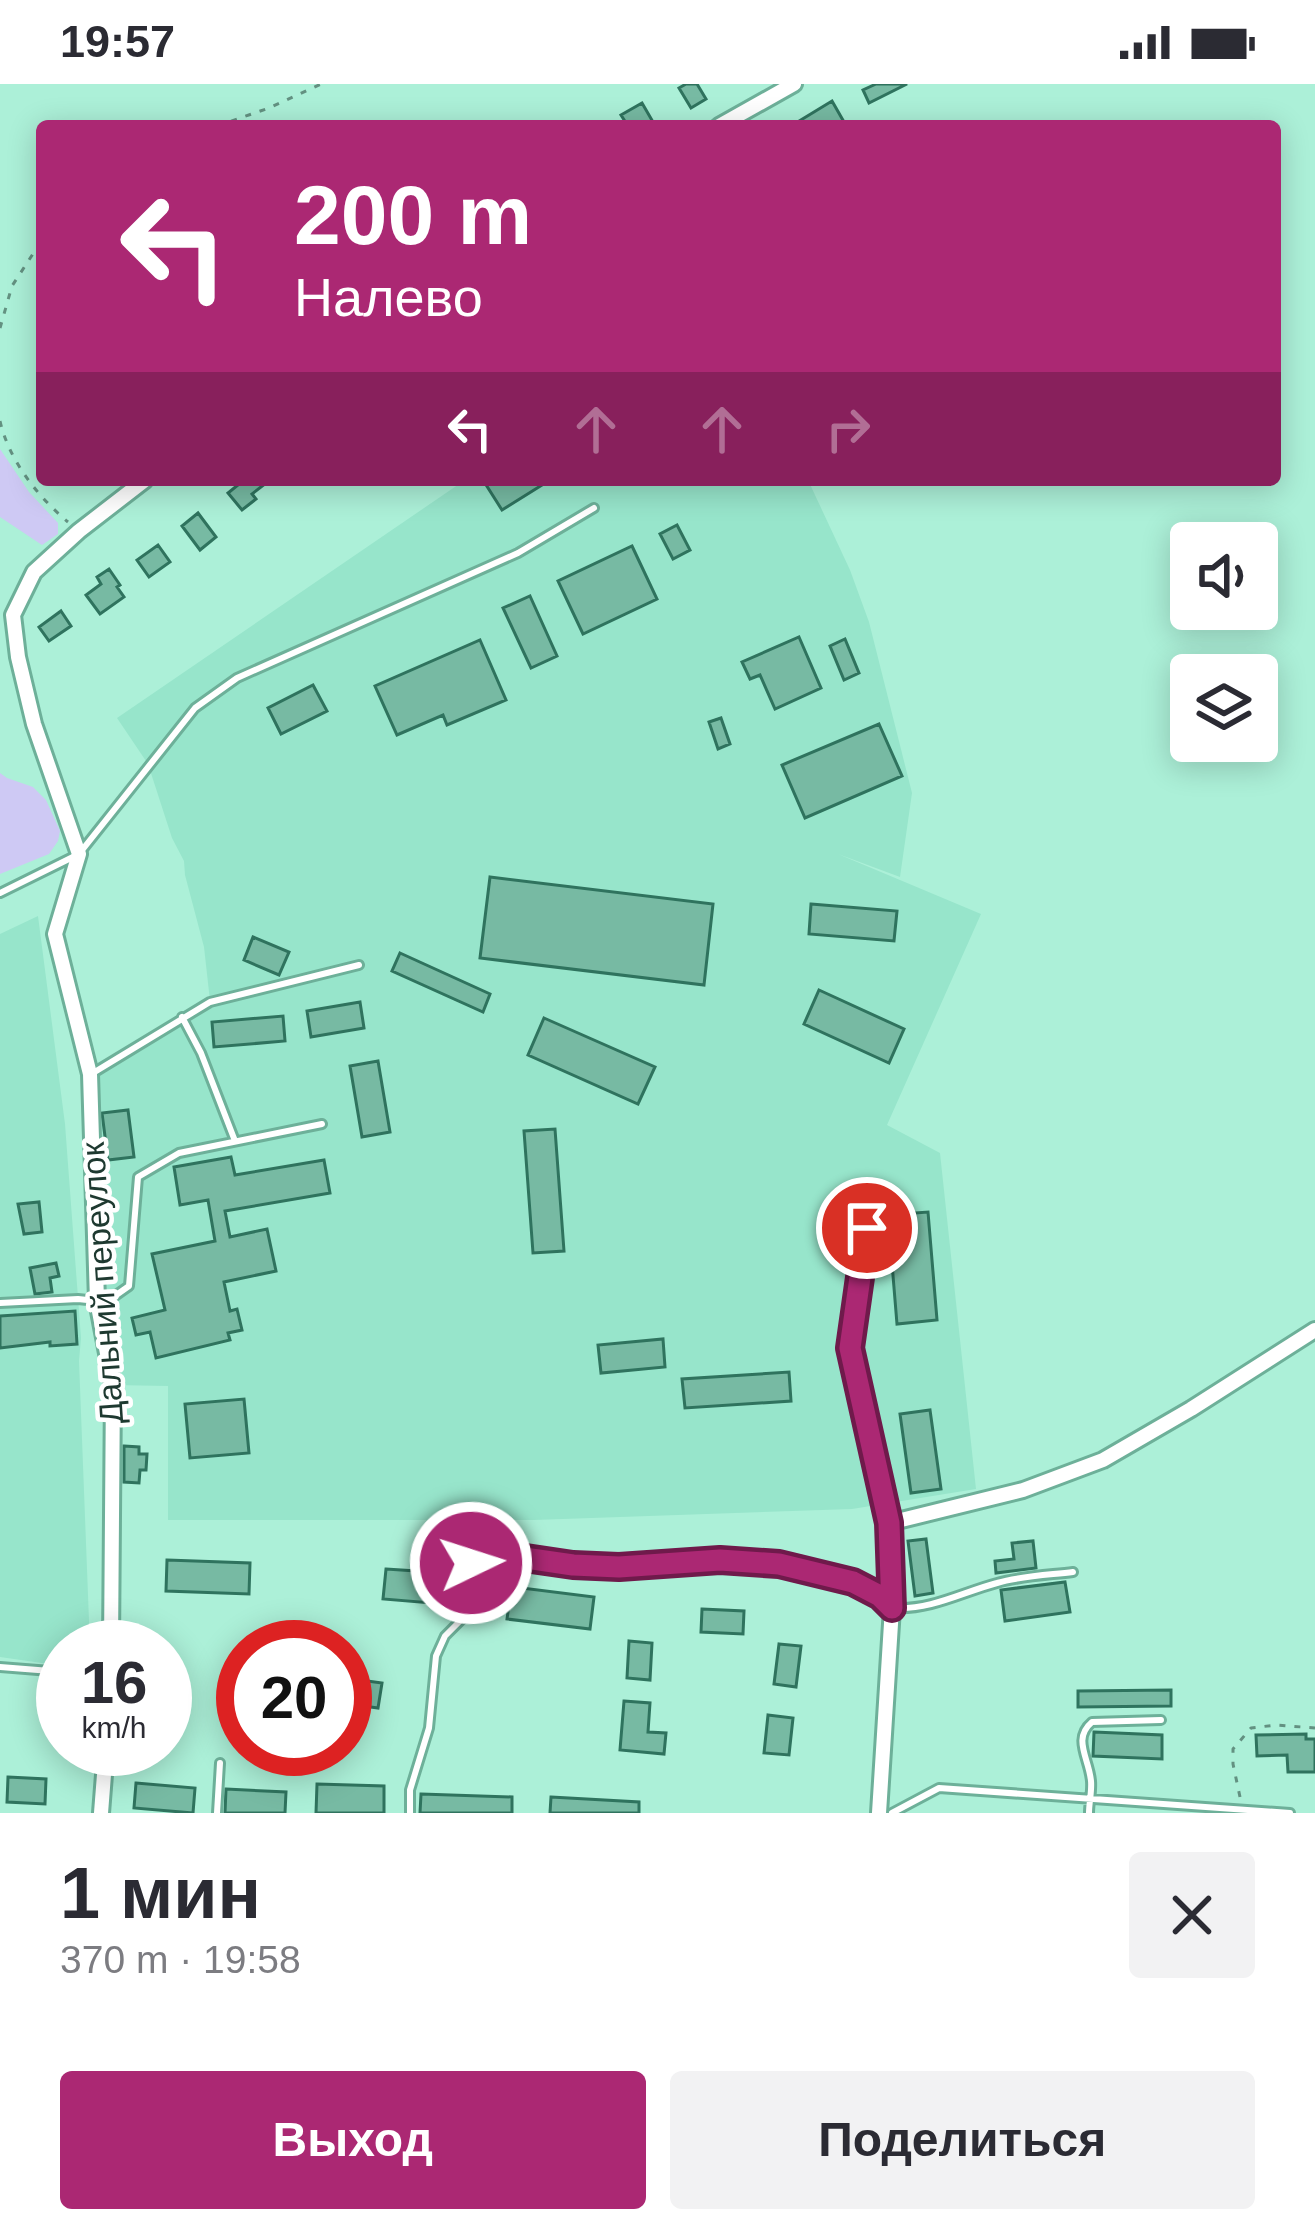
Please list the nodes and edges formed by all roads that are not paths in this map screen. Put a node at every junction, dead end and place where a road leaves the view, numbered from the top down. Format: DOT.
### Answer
graph roads {
  1 [pos="794,84"];
  2 [pos="730,120"];
  3 [pos="137,486"];
  4 [pos="594,508"];
  5 [pos="79,854"];
  6 [pos="0,893"];
  7 [pos="359,965"];
  8 [pos="182,1017"];
  9 [pos="91,1074"];
  10 [pos="322,1124"];
  11 [pos="235,1142"];
  12 [pos="867,1228"];
  13 [pos="97,1301"];
  14 [pos="0,1303"];
  15 [pos="1315,1330"];
  16 [pos="889,1523"];
  17 [pos="484,1552"];
  18 [pos="1073,1572"];
  19 [pos="892,1608"];
  20 [pos="111,1620"];
  21 [pos="0,1667"];
  22 [pos="36,1670"];
  23 [pos="1161,1720"];
  24 [pos="104,1776"];
  25 [pos="219,1776"];
  26 [pos="1089,1799"];
  27 [pos="1241,1812"];
  28 [pos="101,1813"];
  29 [pos="217,1813"];
  30 [pos="410,1813"];
  31 [pos="879,1813"];
  32 [pos="892,1813"];
  33 [pos="1089,1813"];
  34 [pos="1290,1813"];
  1 -- 2 [label="street"];
  3 -- 5 [label="street"];
  4 -- 5 [label="lane"];
  5 -- 6 [label="lane"];
  5 -- 9 [label="street, Дальний переулок"];
  7 -- 8 [label="lane"];
  8 -- 9 [label="lane"];
  8 -- 11 [label="lane"];
  9 -- 13 [label="street, Дальний переулок"];
  10 -- 11 [label="lane"];
  11 -- 13 [label="lane"];
  12 -- 16 [label="street"];
  13 -- 14 [label="lane"];
  13 -- 20 [label="street, Дальний переулок"];
  15 -- 16 [label="street"];
  16 -- 19 [label="street"];
  17 -- 19 [label="street"];
  17 -- 30 [label="lane"];
  18 -- 19 [label="lane"];
  19 -- 31 [label="street"];
  21 -- 22 [label="lane"];
  23 -- 26 [label="lane"];
  24 -- 28 [label="street"];
  25 -- 29 [label="lane"];
  26 -- 27 [label="lane"];
  26 -- 32 [label="lane"];
  26 -- 33 [label="lane"];
  27 -- 34 [label="lane"];
}
